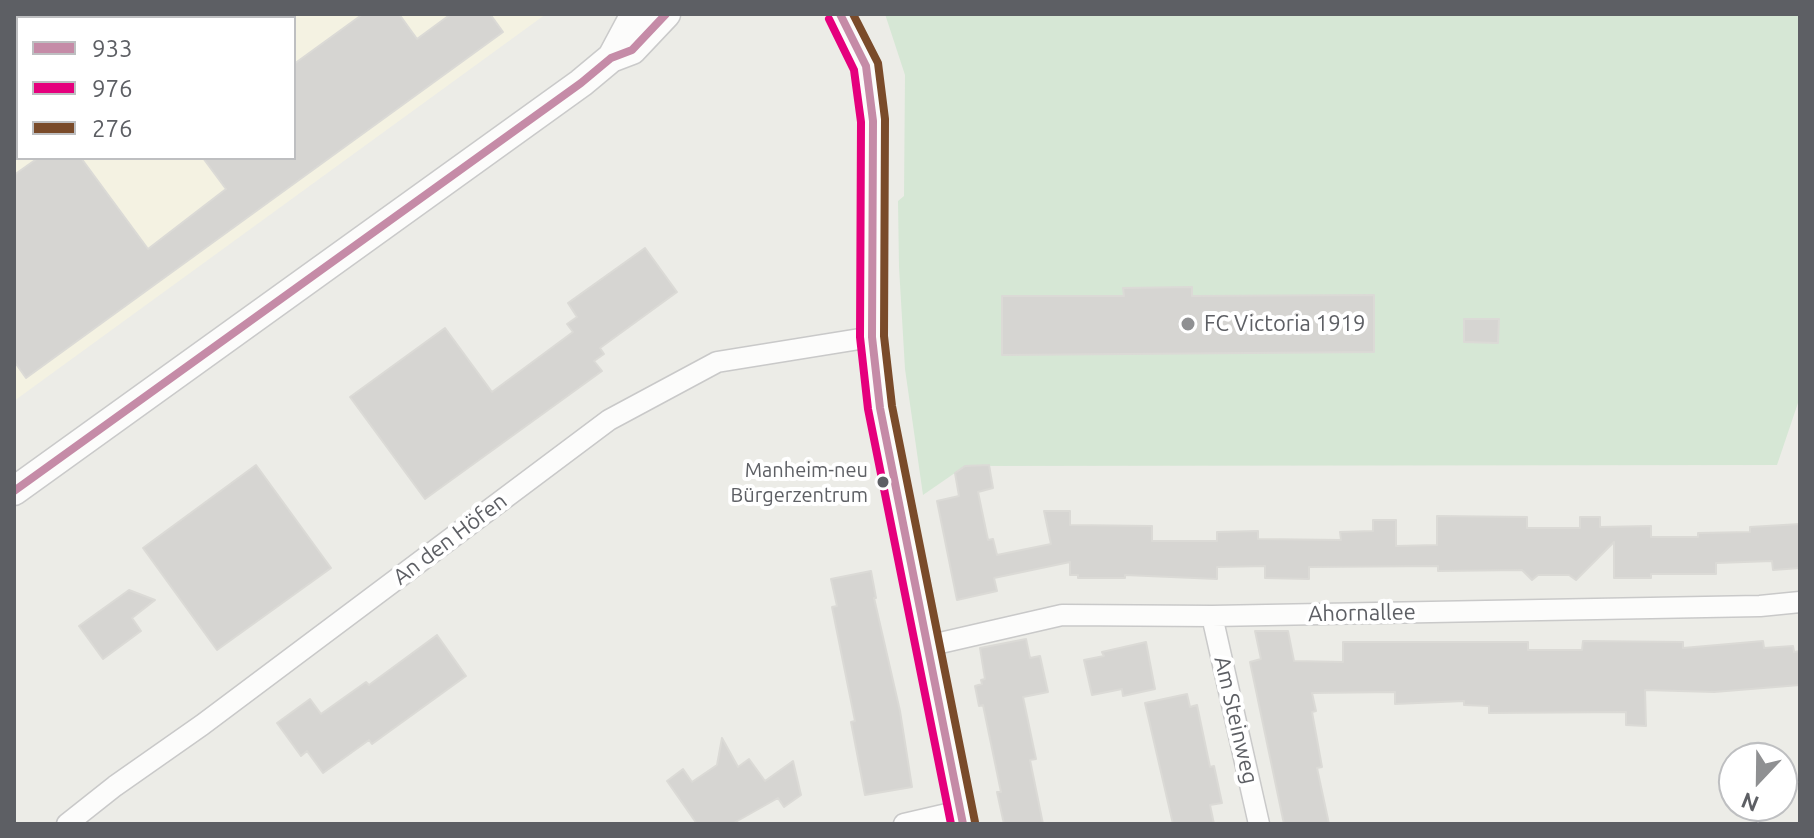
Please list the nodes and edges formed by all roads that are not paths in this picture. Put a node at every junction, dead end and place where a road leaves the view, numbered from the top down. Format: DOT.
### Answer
graph roads {
  1 [pos="635,14"];
  2 [pos="666,14"];
  3 [pos="840,14"];
  4 [pos="611,58"];
  5 [pos="872,337"];
  6 [pos="14,491"];
  7 [pos="1800,602"];
  8 [pos="1212,616"];
  9 [pos="927,646"];
  10 [pos="962,817"];
  11 [pos="67,824"];
  12 [pos="904,824"];
  13 [pos="1259,824"];
  1 -- 4 [label="street"];
  2 -- 4 [label="street"];
  3 -- 5 [label="street"];
  4 -- 6 [label="street"];
  5 -- 9 [label="street"];
  5 -- 11 [label="street, An den Höfen"];
  7 -- 8 [label="street, Ahornallee"];
  8 -- 9 [label="street, Ahornallee"];
  8 -- 13 [label="street, Am Steinweg"];
  9 -- 10 [label="street"];
  10 -- 12 [label="street"];
}
